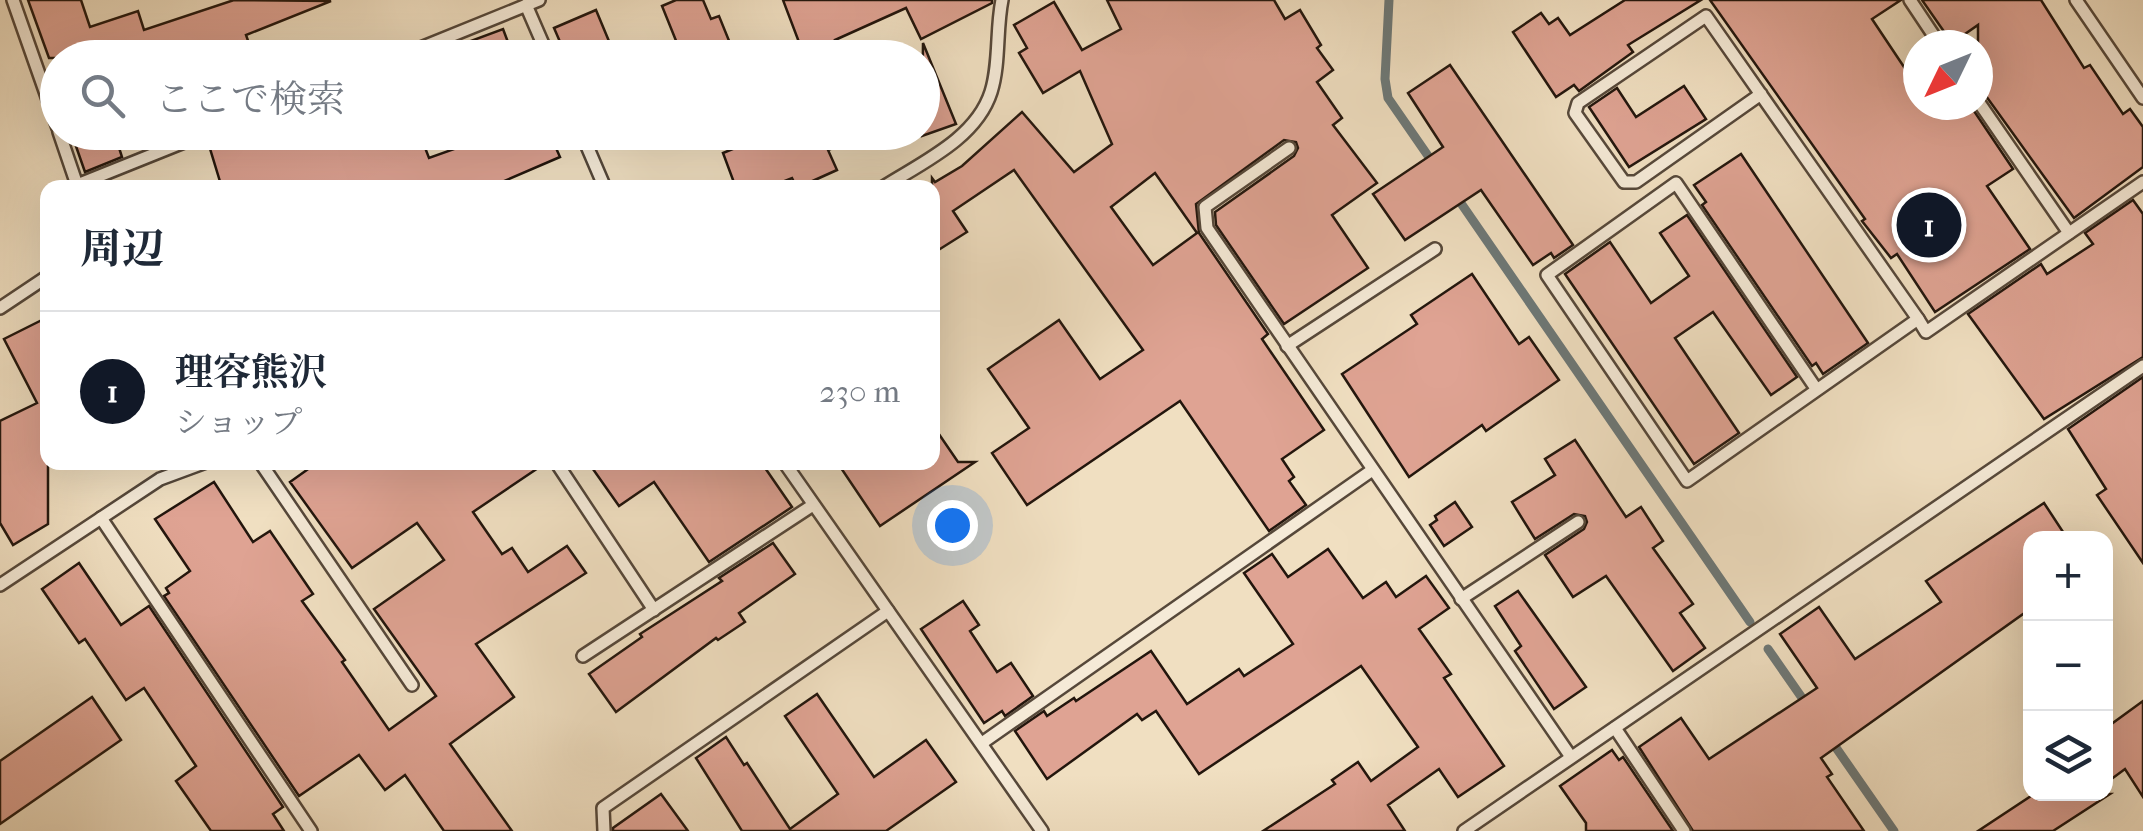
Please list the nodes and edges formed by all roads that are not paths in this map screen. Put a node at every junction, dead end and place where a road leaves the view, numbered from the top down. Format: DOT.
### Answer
graph roads {
  1 [pos="13,0"];
  2 [pos="1002,0"];
  3 [pos="1910,0"];
  4 [pos="2076,0"];
  5 [pos="532,2"];
  6 [pos="1930,30"];
  7 [pos="440,40"];
  8 [pos="544,40"];
  9 [pos="40,78"];
  10 [pos="1760,94"];
  11 [pos="2143,98"];
  12 [pos="1991,120"];
  13 [pos="1289,148"];
  14 [pos="65,150"];
  15 [pos="165,150"];
  16 [pos="588,150"];
  17 [pos="76,180"];
  18 [pos="93,180"];
  19 [pos="601,180"];
  20 [pos="895,180"];
  21 [pos="1636,182"];
  22 [pos="2143,182"];
  23 [pos="1649,202"];
  24 [pos="2069,232"];
  25 [pos="1435,249"];
  26 [pos="40,281"];
  27 [pos="0,308"];
  28 [pos="1918,319"];
  29 [pos="1287,346"];
  30 [pos="2143,366"];
  31 [pos="1818,390"];
  32 [pos="184,470"];
  33 [pos="265,470"];
  34 [pos="561,470"];
  35 [pos="790,470"];
  36 [pos="1371,471"];
  37 [pos="813,504"];
  38 [pos="101,518"];
  39 [pos="1578,522"];
  40 [pos="0,585"];
  41 [pos="1461,599"];
  42 [pos="654,610"];
  43 [pos="888,611"];
  44 [pos="583,656"];
  45 [pos="412,685"];
  46 [pos="1615,728"];
  47 [pos="982,744"];
  48 [pos="1570,757"];
  49 [pos="311,831"];
  50 [pos="604,831"];
  51 [pos="1042,831"];
  52 [pos="1464,831"];
  53 [pos="1684,831"];
  1 -- 9 [label="lane"];
  2 -- 20 [label="lane"];
  3 -- 6 [label="lane"];
  4 -- 11 [label="lane"];
  5 -- 7 [label="lane"];
  5 -- 8 [label="lane"];
  10 -- 21 [label="lane"];
  10 -- 21 [label="lane"];
  10 -- 28 [label="lane"];
  12 -- 24 [label="lane"];
  13 -- 29 [label="lane"];
  14 -- 17 [label="lane"];
  15 -- 18 [label="lane"];
  16 -- 19 [label="lane"];
  21 -- 23 [label="lane"];
  22 -- 24 [label="lane"];
  23 -- 31 [label="lane"];
  23 -- 31 [label="lane"];
  24 -- 28 [label="lane"];
  25 -- 29 [label="lane"];
  26 -- 27 [label="lane"];
  28 -- 31 [label="lane"];
  29 -- 36 [label="lane"];
  30 -- 46 [label="lane"];
  32 -- 38 [label="lane"];
  33 -- 45 [label="lane"];
  34 -- 42 [label="lane"];
  35 -- 37 [label="lane"];
  36 -- 41 [label="lane"];
  36 -- 47 [label="lane"];
  37 -- 42 [label="lane"];
  37 -- 43 [label="lane"];
  38 -- 40 [label="lane"];
  38 -- 49 [label="lane"];
  39 -- 41 [label="lane"];
  41 -- 48 [label="lane"];
  42 -- 44 [label="lane"];
  43 -- 47 [label="lane"];
  43 -- 50 [label="lane"];
  46 -- 48 [label="lane"];
  46 -- 53 [label="lane"];
  47 -- 51 [label="lane"];
  48 -- 52 [label="lane"];
}
